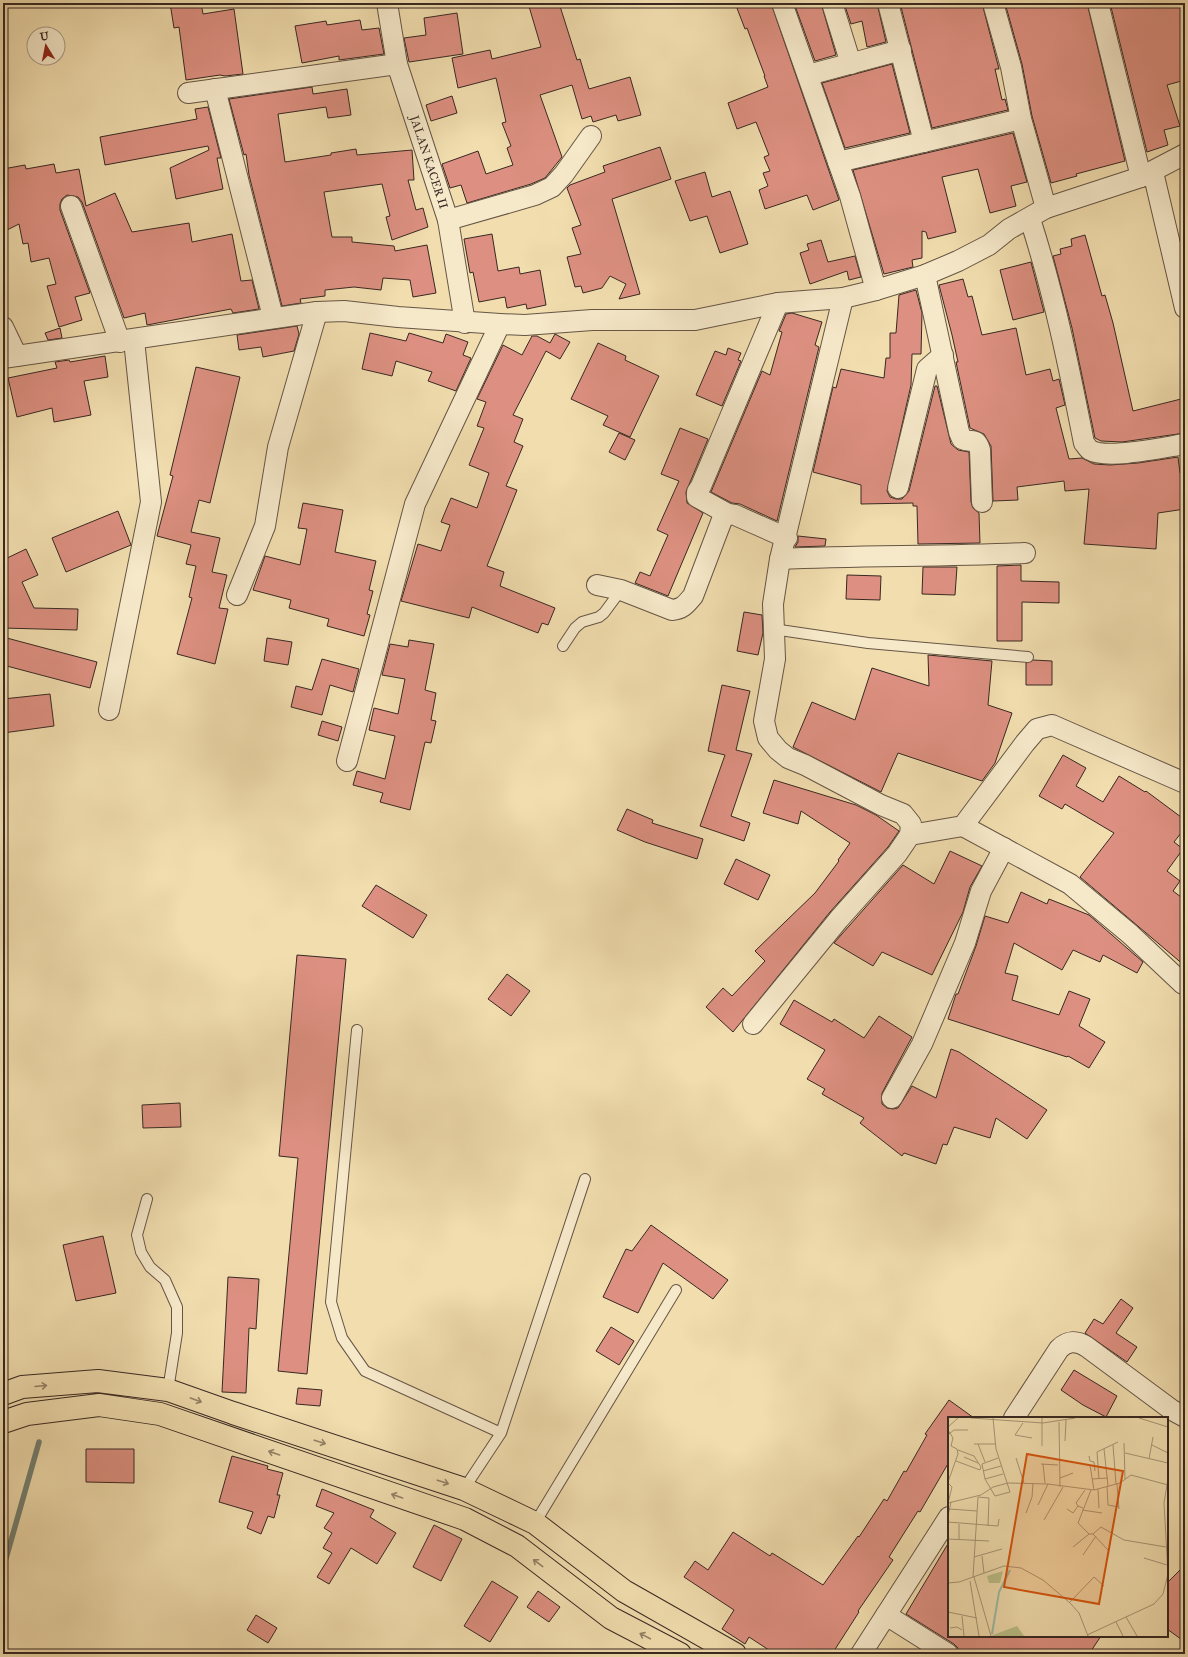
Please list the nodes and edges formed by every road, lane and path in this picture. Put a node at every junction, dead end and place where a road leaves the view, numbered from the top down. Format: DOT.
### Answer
graph roads {
  1 [pos="387,3"];
  2 [pos="782,3"];
  3 [pos="832,3"];
  4 [pos="888,3"];
  5 [pos="993,3"];
  6 [pos="1098,3"];
  7 [pos="901,50"];
  8 [pos="397,64"];
  9 [pos="851,64"];
  10 [pos="808,75"];
  11 [pos="215,88"];
  12 [pos="188,94"];
  13 [pos="1021,118"];
  14 [pos="592,136"];
  15 [pos="924,142"];
  16 [pos="1185,154"];
  17 [pos="838,162"];
  18 [pos="1147,175"];
  19 [pos="71,206"];
  20 [pos="1038,214"];
  21 [pos="448,220"];
  22 [pos="925,275"];
  23 [pos="876,290"];
  24 [pos="843,298"];
  25 [pos="778,303"];
  26 [pos="1185,308"];
  27 [pos="317,312"];
  28 [pos="273,318"];
  29 [pos="465,323"];
  30 [pos="500,324"];
  31 [pos="3,327"];
  32 [pos="127,341"];
  33 [pos="943,355"];
  34 [pos="10,357"];
  35 [pos="1185,444"];
  36 [pos="898,488"];
  37 [pos="982,502"];
  38 [pos="728,514"];
  39 [pos="787,538"];
  40 [pos="1025,553"];
  41 [pos="780,559"];
  42 [pos="597,585"];
  43 [pos="621,590"];
  44 [pos="237,595"];
  45 [pos="773,629"];
  46 [pos="563,646"];
  47 [pos="1028,656"];
  48 [pos="109,710"];
  49 [pos="347,761"];
  50 [pos="1185,783"];
  51 [pos="963,826"];
  52 [pos="910,835"];
  53 [pos="1004,848"];
  54 [pos="1183,984"];
  55 [pos="753,1024"];
  56 [pos="357,1030"];
  57 [pos="892,1098"];
  58 [pos="586,1180"];
  59 [pos="147,1199"];
  60 [pos="676,1290"];
  61 [pos="168,1390"];
  62 [pos="3,1394"];
  63 [pos="233,1413"];
  64 [pos="1015,1417"];
  65 [pos="1185,1417"];
  66 [pos="3,1422"];
  67 [pos="501,1433"];
  68 [pos="226,1437"];
  69 [pos="464,1488"];
  70 [pos="948,1519"];
  71 [pos="535,1523"];
  72 [pos="886,1615"];
  73 [pos="680,1654"];
  74 [pos="735,1654"];
  75 [pos="861,1654"];
  76 [pos="948,1654"];
  1 -- 8 [label="street, JALAN KACER II"];
  2 -- 10 [label="street"];
  3 -- 9 [label="street"];
  4 -- 7 [label="street"];
  5 -- 13 [label="street"];
  6 -- 18 [label="street"];
  7 -- 9 [label="street"];
  7 -- 15 [label="street"];
  8 -- 11 [label="street"];
  8 -- 21 [label="street, JALAN KACER II"];
  9 -- 10 [label="street"];
  10 -- 17 [label="street"];
  11 -- 12 [label="street"];
  11 -- 28 [label="street"];
  13 -- 15 [label="street"];
  13 -- 20 [label="street"];
  14 -- 21 [label="street"];
  15 -- 17 [label="street"];
  16 -- 18 [label="street"];
  17 -- 23 [label="street"];
  18 -- 20 [label="street"];
  18 -- 26 [label="street"];
  19 -- 32 [label="street"];
  20 -- 22 [label="street"];
  20 -- 35 [label="street"];
  21 -- 29 [label="street, JALAN KACER II"];
  22 -- 23 [label="street"];
  22 -- 33 [label="street"];
  23 -- 24 [label="street"];
  24 -- 25 [label="street"];
  24 -- 39 [label="street"];
  25 -- 30 [label="street"];
  25 -- 38 [label="street"];
  27 -- 28 [label="street"];
  27 -- 29 [label="street"];
  27 -- 44 [label="street"];
  28 -- 32 [label="street"];
  29 -- 30 [label="street"];
  30 -- 49 [label="street"];
  31 -- 34 [label="street"];
  32 -- 34 [label="street"];
  32 -- 48 [label="street"];
  33 -- 36 [label="street"];
  33 -- 37 [label="street"];
  38 -- 39 [label="street"];
  38 -- 43 [label="street"];
  39 -- 41 [label="street"];
  40 -- 41 [label="street"];
  41 -- 45 [label="street"];
  42 -- 43 [label="street"];
  43 -- 46 [label="lane"];
  45 -- 47 [label="lane"];
  45 -- 52 [label="street"];
  50 -- 51 [label="street"];
  51 -- 52 [label="street"];
  51 -- 53 [label="street"];
  52 -- 55 [label="street"];
  53 -- 54 [label="street"];
  53 -- 57 [label="street"];
  56 -- 67 [label="lane"];
  58 -- 67 [label="lane"];
  59 -- 61 [label="lane"];
  60 -- 71 [label="lane"];
  62 -- 61 [label="highway, one-way"];
  61 -- 63 [label="highway, one-way"];
  63 -- 68 [label="highway"];
  63 -- 69 [label="highway, one-way"];
  64 -- 65 [label="street"];
  66 -- 68 [label="highway"];
  67 -- 69 [label="lane"];
  73 -- 68 [label="highway, one-way"];
  69 -- 71 [label="highway"];
  70 -- 72 [label="street"];
  71 -- 74 [label="highway"];
  72 -- 75 [label="street"];
  72 -- 76 [label="street"];
}
